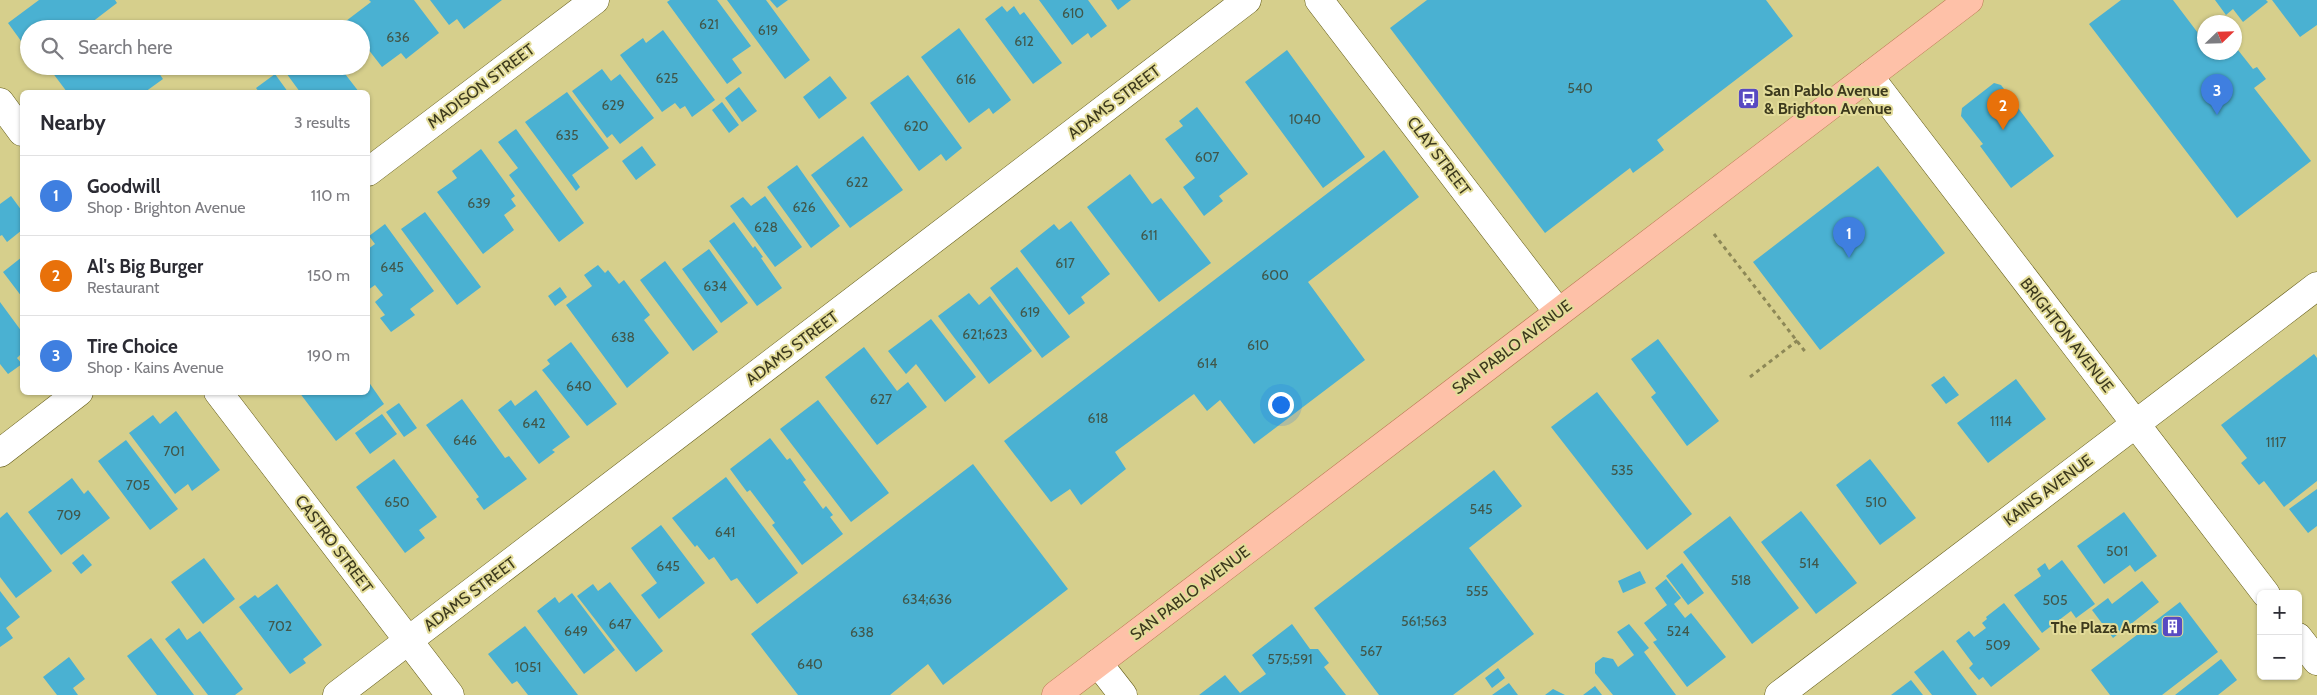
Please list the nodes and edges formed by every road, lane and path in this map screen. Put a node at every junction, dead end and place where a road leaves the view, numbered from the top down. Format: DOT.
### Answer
graph roads {
  1 [pos="595,0"];
  2 [pos="1247,0"];
  3 [pos="1319,0"];
  4 [pos="1970,0"];
  5 [pos="1870,76"];
  6 [pos="0,102"];
  7 [pos="20,129"];
  8 [pos="370,170"];
  9 [pos="1694,210"];
  10 [pos="2317,286"];
  11 [pos="1558,312"];
  12 [pos="1798,340"];
  13 [pos="1808,354"];
  14 [pos="1750,376"];
  15 [pos="75,395"];
  16 [pos="220,395"];
  17 [pos="2136,424"];
  18 [pos="0,453"];
  19 [pos="2263,590"];
  20 [pos="409,641"];
  21 [pos="2302,641"];
  22 [pos="2317,661"];
  23 [pos="1098,663"];
  24 [pos="336,695"];
  25 [pos="450,695"];
  26 [pos="1056,695"];
  27 [pos="1123,695"];
  28 [pos="1779,695"];
  1 -- 8 [label="street, MADISON STREET"];
  2 -- 20 [label="street, ADAMS STREET"];
  3 -- 11 [label="street, CLAY STREET"];
  4 -- 5 [label="main road, SAN PABLO AVENUE"];
  5 -- 9 [label="main road, SAN PABLO AVENUE"];
  5 -- 17 [label="street, BRIGHTON AVENUE"];
  6 -- 7 [label="street"];
  9 -- 11 [label="main road, SAN PABLO AVENUE"];
  9 -- 12 [label="path"];
  10 -- 17 [label="street, KAINS AVENUE"];
  11 -- 23 [label="main road, SAN PABLO AVENUE"];
  12 -- 13 [label="path"];
  12 -- 14 [label="path"];
  15 -- 18 [label="street"];
  16 -- 20 [label="street, CASTRO STREET"];
  17 -- 19 [label="street, BRIGHTON AVENUE"];
  17 -- 28 [label="street, KAINS AVENUE"];
  20 -- 24 [label="street, ADAMS STREET"];
  20 -- 25 [label="street, CASTRO STREET"];
  21 -- 22 [label="street"];
  23 -- 26 [label="main road, SAN PABLO AVENUE"];
  23 -- 27 [label="street"];
}
